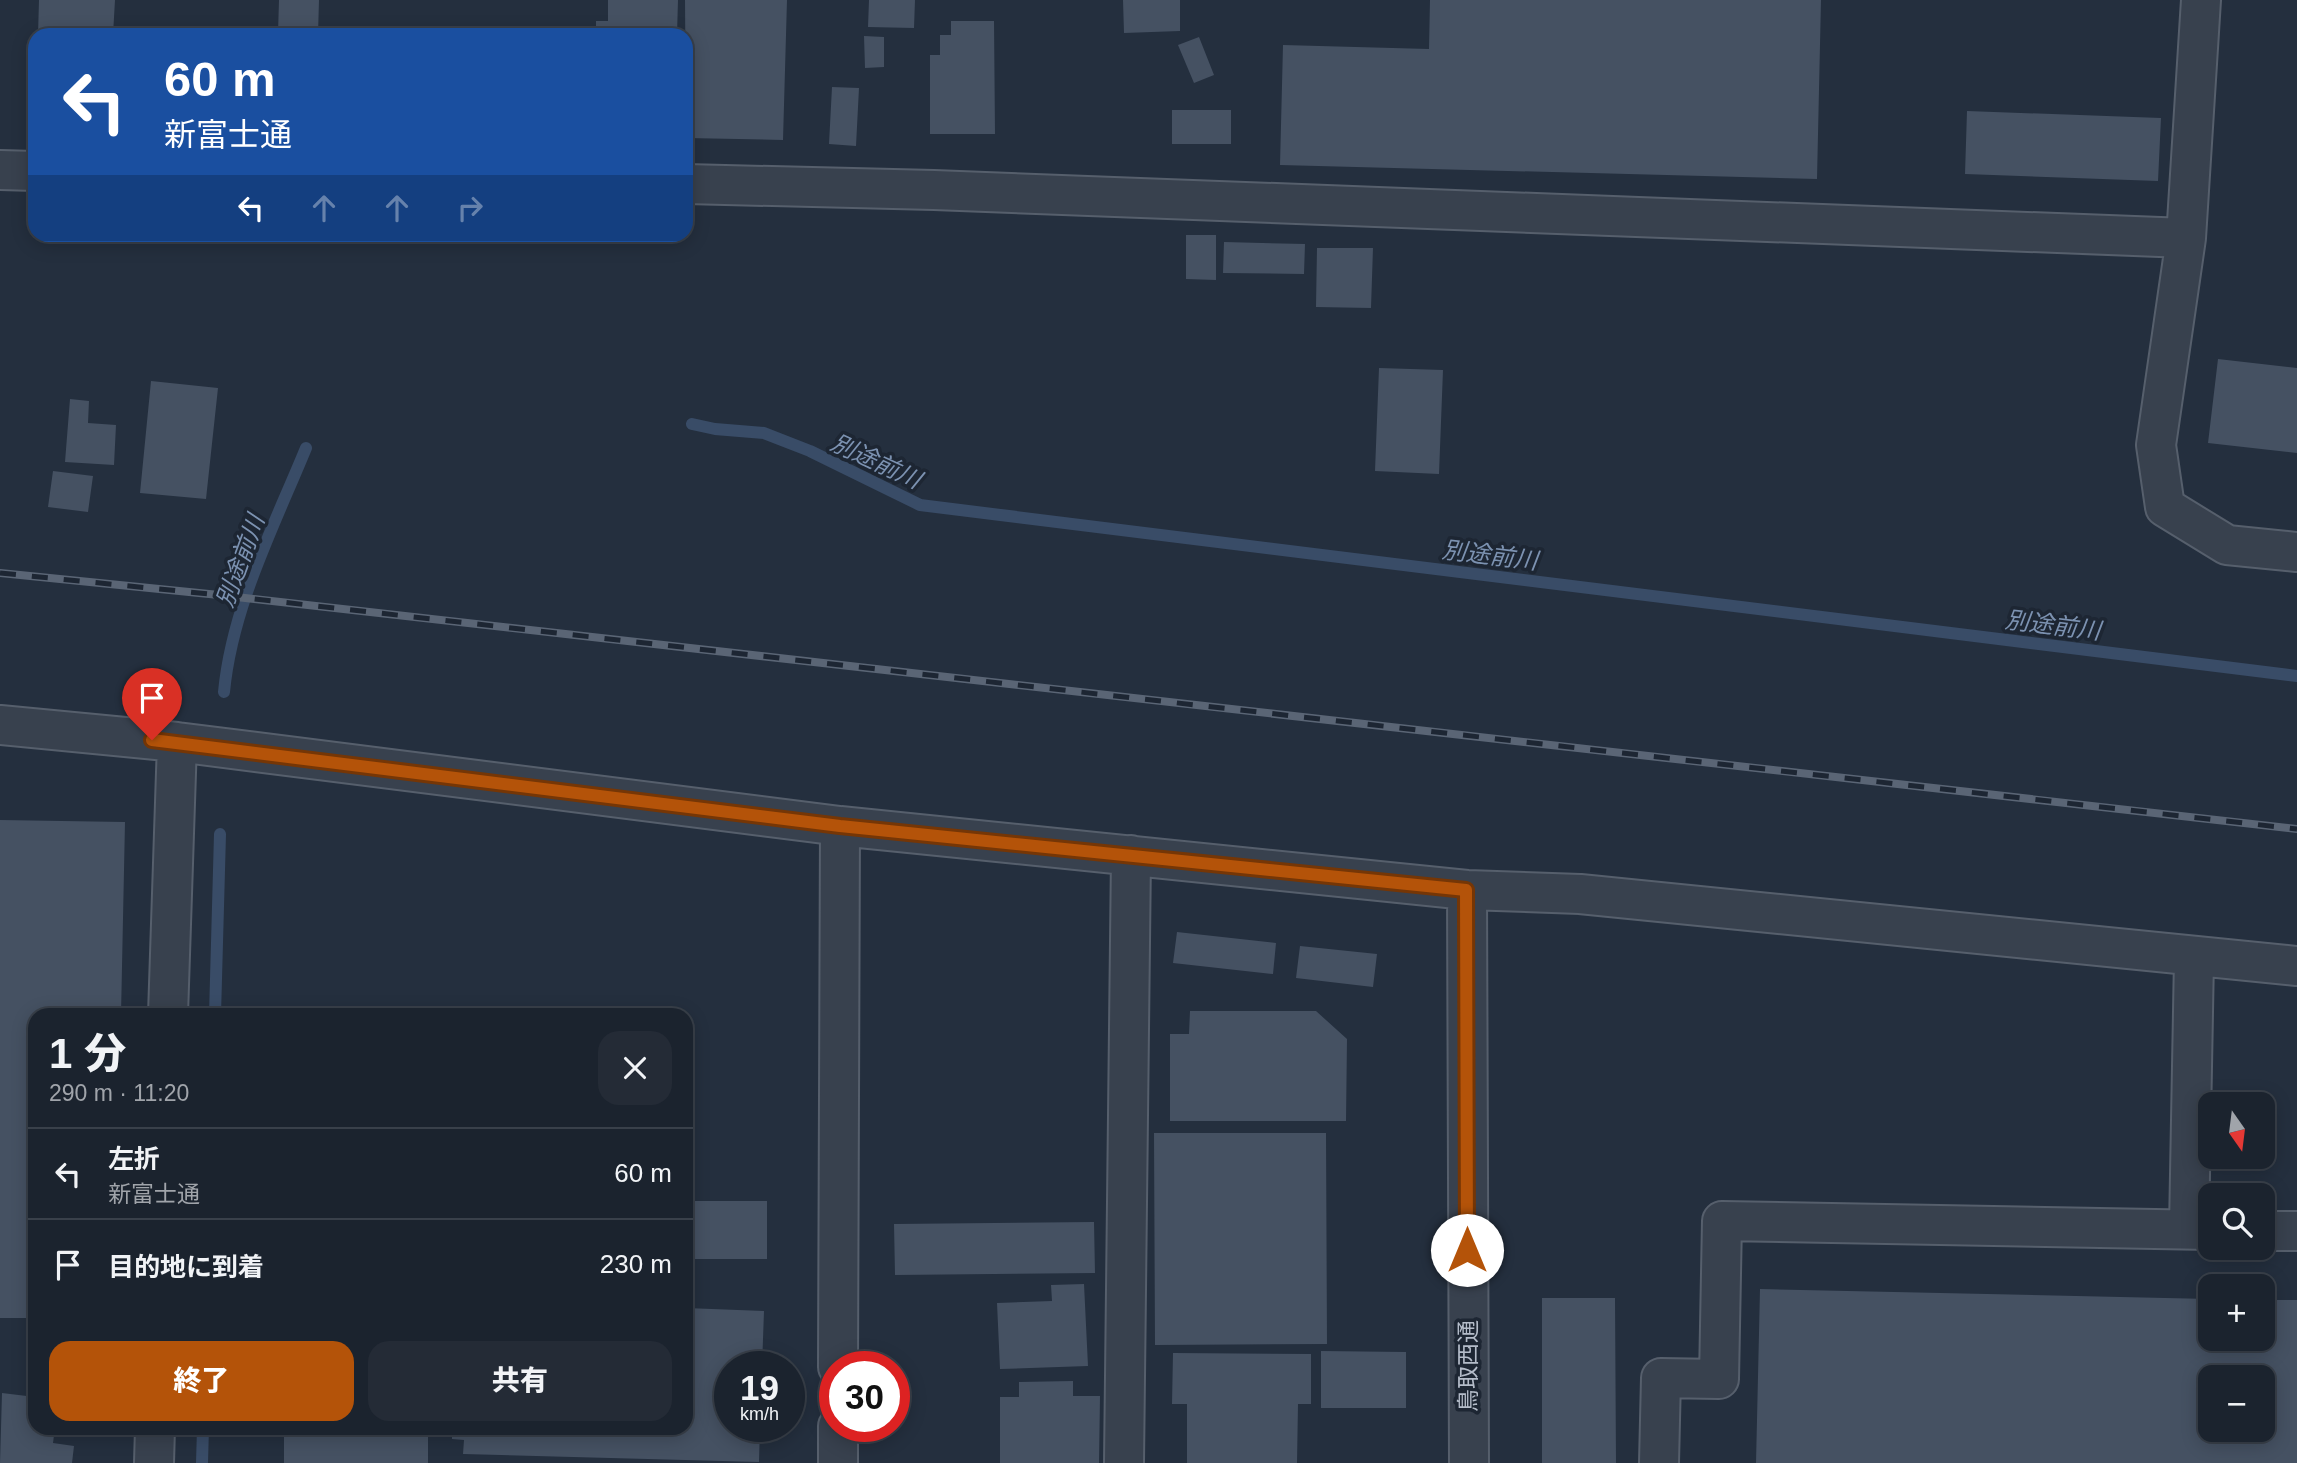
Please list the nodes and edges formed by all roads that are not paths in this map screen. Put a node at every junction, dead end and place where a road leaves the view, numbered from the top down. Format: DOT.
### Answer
graph roads {
  1 [pos="2201,0"];
  2 [pos="0,170"];
  3 [pos="28,171"];
  4 [pos="693,184"];
  5 [pos="2186,238"];
  6 [pos="2297,552"];
  7 [pos="0,725"];
  8 [pos="177,742"];
  9 [pos="840,826"];
  10 [pos="1131,855"];
  11 [pos="1466,890"];
  12 [pos="2194,958"];
  13 [pos="2297,967"];
  14 [pos="168,1008"];
  15 [pos="2198,1183"];
  16 [pos="2198,1230"];
  17 [pos="2275,1231"];
  18 [pos="2297,1231"];
  19 [pos="838,1351"];
  20 [pos="155,1435"];
  21 [pos="838,1442"];
  22 [pos="154,1463"];
  23 [pos="838,1463"];
  24 [pos="1124,1463"];
  25 [pos="1469,1463"];
  26 [pos="1659,1463"];
  1 -- 5 [label="street"];
  2 -- 3 [label="street"];
  4 -- 5 [label="street"];
  5 -- 6 [label="street"];
  7 -- 8 [label="street"];
  8 -- 9 [label="street"];
  8 -- 14 [label="street"];
  9 -- 10 [label="street"];
  9 -- 19 [label="street"];
  10 -- 11 [label="street"];
  10 -- 24 [label="street"];
  11 -- 12 [label="street"];
  11 -- 25 [label="street, 鳥取西通"];
  12 -- 13 [label="street"];
  12 -- 15 [label="street"];
  16 -- 26 [label="street"];
  17 -- 18 [label="street"];
  20 -- 22 [label="street"];
  21 -- 23 [label="street"];
}
